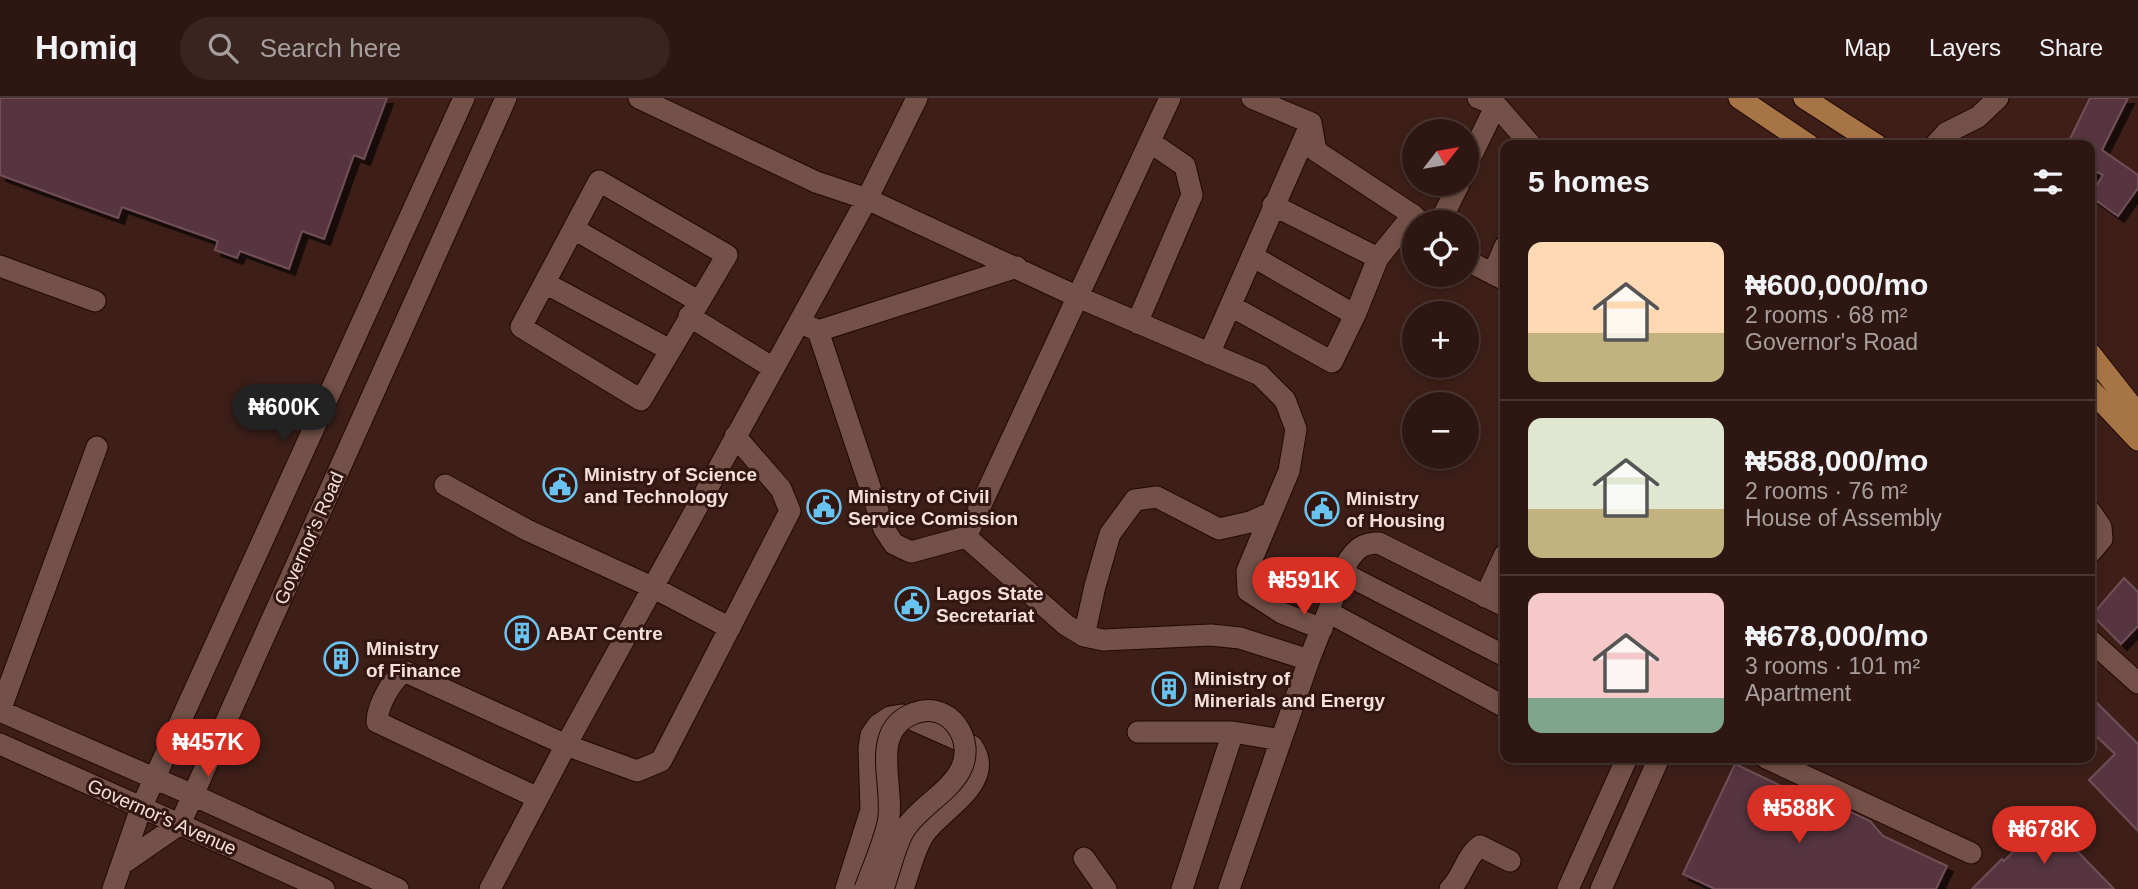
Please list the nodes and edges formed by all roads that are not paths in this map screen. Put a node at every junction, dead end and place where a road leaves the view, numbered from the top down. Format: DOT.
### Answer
graph roads {
  1 [pos="464,98"];
  2 [pos="506,98"];
  3 [pos="639,98"];
  4 [pos="917,98"];
  5 [pos="1170,98"];
  6 [pos="1252,98"];
  7 [pos="1739,98"];
  8 [pos="1804,98"];
  9 [pos="1998,98"];
  10 [pos="1487,101"];
  11 [pos="1311,123"];
  12 [pos="1479,126"];
  13 [pos="1526,140"];
  14 [pos="1782,140"];
  15 [pos="1802,140"];
  16 [pos="1867,140"];
  17 [pos="1940,140"];
  18 [pos="1150,142"];
  19 [pos="867,199"];
  20 [pos="1273,205"];
  21 [pos="1403,210"];
  22 [pos="574,229"];
  23 [pos="1402,233"];
  24 [pos="1252,256"];
  25 [pos="1377,258"];
  26 [pos="0,266"];
  27 [pos="1017,267"];
  28 [pos="1479,267"];
  29 [pos="1499,277"];
  30 [pos="545,283"];
  31 [pos="1078,297"];
  32 [pos="95,301"];
  33 [pos="1231,306"];
  34 [pos="694,309"];
  35 [pos="1355,315"];
  36 [pos="1137,323"];
  37 [pos="809,326"];
  38 [pos="670,350"];
  39 [pos="1209,354"];
  40 [pos="2095,359"];
  41 [pos="773,368"];
  42 [pos="2095,395"];
  43 [pos="2135,405"];
  44 [pos="735,436"];
  45 [pos="2138,440"];
  46 [pos="97,447"];
  47 [pos="445,485"];
  48 [pos="1270,513"];
  49 [pos="2095,518"];
  50 [pos="966,537"];
  51 [pos="2095,547"];
  52 [pos="1343,573"];
  53 [pos="1500,578"];
  54 [pos="654,589"];
  55 [pos="1495,602"];
  56 [pos="1325,620"];
  57 [pos="730,628"];
  58 [pos="1084,636"];
  59 [pos="2095,644"];
  60 [pos="1500,653"];
  61 [pos="1309,660"];
  62 [pos="2138,683"];
  63 [pos="1500,705"];
  64 [pos="0,711"];
  65 [pos="1138,732"];
  66 [pos="1233,732"];
  67 [pos="1281,740"];
  68 [pos="0,744"];
  69 [pos="566,745"];
  70 [pos="1625,763"];
  71 [pos="1657,763"];
  72 [pos="1777,763"];
  73 [pos="155,780"];
  74 [pos="193,796"];
  75 [pos="538,798"];
  76 [pos="141,808"];
  77 [pos="180,824"];
  78 [pos="1971,853"];
  79 [pos="1084,858"];
  80 [pos="1510,861"];
  81 [pos="122,864"];
  82 [pos="1237,886"];
  83 [pos="113,889"];
  84 [pos="324,889"];
  85 [pos="398,889"];
  86 [pos="490,889"];
  87 [pos="846,889"];
  88 [pos="866,889"];
  89 [pos="883,889"];
  90 [pos="903,889"];
  91 [pos="1106,889"];
  92 [pos="1182,889"];
  93 [pos="1450,889"];
  94 [pos="1568,889"];
  95 [pos="1601,889"];
  1 -- 73 [label="street"];
  2 -- 74 [label="street, Governor's Road"];
  3 -- 19 [label="street"];
  4 -- 19 [label="street"];
  5 -- 18 [label="street"];
  6 -- 11 [label="street"];
  7 -- 14 [label="main road"];
  7 -- 15 [label="main road"];
  8 -- 16 [label="main road"];
  9 -- 17 [label="street"];
  10 -- 12 [label="street"];
  10 -- 13 [label="street"];
  11 -- 20 [label="street"];
  11 -- 21 [label="street"];
  18 -- 31 [label="street"];
  18 -- 36 [label="street"];
  19 -- 27 [label="street"];
  19 -- 37 [label="street"];
  20 -- 24 [label="street"];
  20 -- 25 [label="street"];
  22 -- 30 [label="street"];
  22 -- 34 [label="street"];
  22 -- 34 [label="street"];
  23 -- 25 [label="street"];
  24 -- 33 [label="street"];
  24 -- 35 [label="street"];
  25 -- 35 [label="street"];
  26 -- 32 [label="street"];
  27 -- 31 [label="street"];
  27 -- 37 [label="street"];
  28 -- 29 [label="street"];
  30 -- 38 [label="street"];
  30 -- 38 [label="street"];
  31 -- 36 [label="street"];
  31 -- 50 [label="street"];
  33 -- 35 [label="street"];
  33 -- 39 [label="street"];
  34 -- 38 [label="street"];
  34 -- 41 [label="street"];
  36 -- 39 [label="street"];
  37 -- 41 [label="street"];
  37 -- 50 [label="street"];
  39 -- 48 [label="street"];
  40 -- 43 [label="main road"];
  41 -- 44 [label="street"];
  42 -- 45 [label="main road"];
  44 -- 54 [label="street"];
  44 -- 57 [label="street"];
  46 -- 64 [label="street"];
  47 -- 54 [label="street"];
  48 -- 56 [label="street"];
  48 -- 58 [label="street"];
  49 -- 51 [label="street"];
  50 -- 58 [label="street"];
  52 -- 55 [label="street"];
  52 -- 56 [label="street"];
  52 -- 60 [label="street"];
  53 -- 55 [label="street"];
  54 -- 57 [label="street"];
  54 -- 69 [label="street"];
  56 -- 61 [label="street"];
  56 -- 63 [label="street"];
  57 -- 69 [label="street"];
  58 -- 61 [label="street"];
  59 -- 62 [label="street"];
  61 -- 67 [label="street"];
  64 -- 73 [label="street, Governor's Avenue"];
  65 -- 66 [label="street"];
  66 -- 67 [label="street"];
  66 -- 92 [label="street"];
  67 -- 82 [label="street"];
  68 -- 76 [label="street, Governor's Avenue"];
  69 -- 75 [label="street"];
  69 -- 75 [label="street"];
  70 -- 94 [label="street"];
  71 -- 95 [label="street"];
  72 -- 78 [label="street"];
  73 -- 74 [label="street, Governor's Avenue"];
  73 -- 76 [label="street"];
  74 -- 77 [label="street, Governor's Road"];
  74 -- 85 [label="street, Governor's Avenue"];
  75 -- 86 [label="street"];
  76 -- 77 [label="street, Governor's Avenue"];
  76 -- 81 [label="street"];
  77 -- 81 [label="street"];
  77 -- 84 [label="street, Governor's Avenue"];
  79 -- 91 [label="street"];
  80 -- 93 [label="street"];
  81 -- 83 [label="street"];
  87 -- 90 [label="street"];
  88 -- 89 [label="street, bridge"];
}
